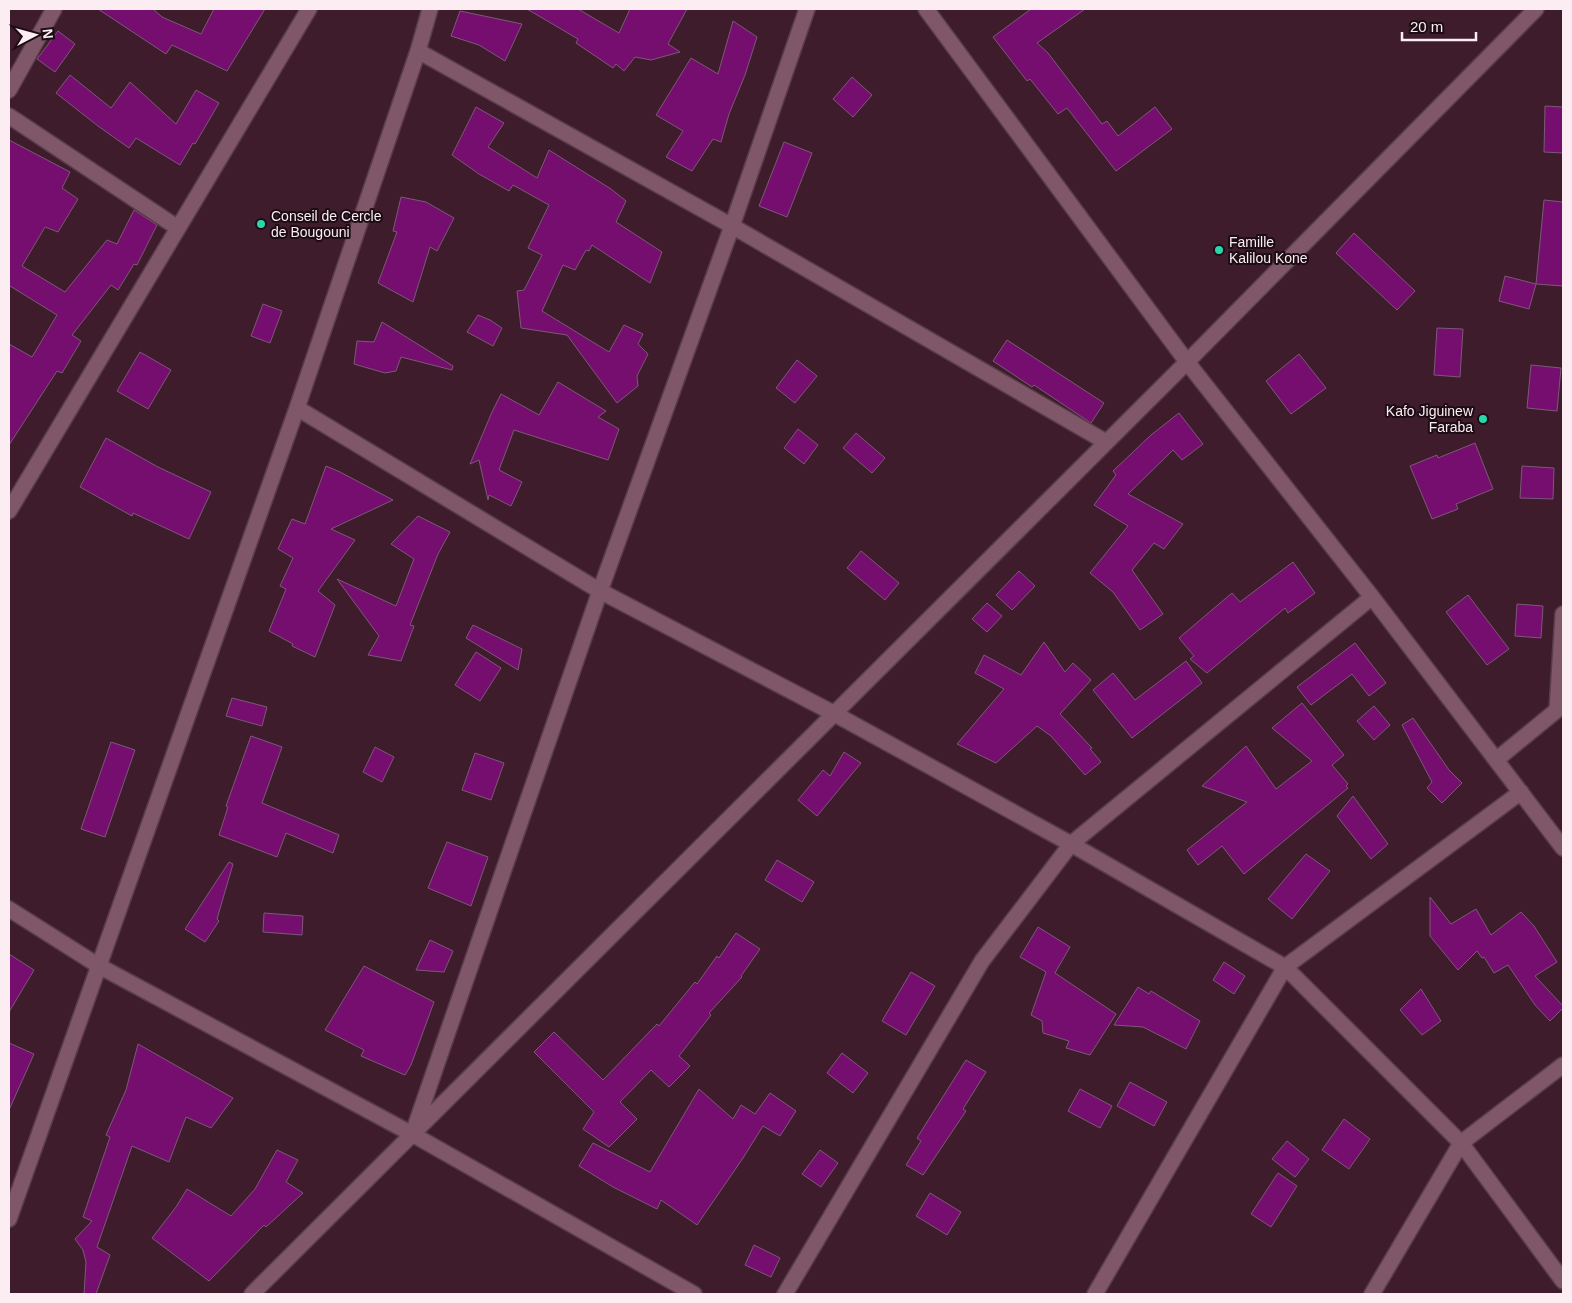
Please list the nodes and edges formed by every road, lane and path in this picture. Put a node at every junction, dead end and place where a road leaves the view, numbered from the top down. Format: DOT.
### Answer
graph roads {
  1 [pos="54,9"];
  2 [pos="309,9"];
  3 [pos="430,9"];
  4 [pos="807,9"];
  5 [pos="926,9"];
  6 [pos="1536,9"];
  7 [pos="418,51"];
  8 [pos="9,90"];
  9 [pos="9,116"];
  10 [pos="732,226"];
  11 [pos="178,228"];
  12 [pos="1186,362"];
  13 [pos="297,408"];
  14 [pos="1106,442"];
  15 [pos="9,511"];
  16 [pos="600,591"];
  17 [pos="1372,597"];
  18 [pos="1563,614"];
  19 [pos="833,713"];
  20 [pos="1496,760"];
  21 [pos="1521,792"];
  22 [pos="1071,844"];
  23 [pos="1563,848"];
  24 [pos="9,909"];
  25 [pos="99,966"];
  26 [pos="1285,967"];
  27 [pos="1563,1065"];
  28 [pos="412,1134"];
  29 [pos="1461,1143"];
  30 [pos="9,1219"];
  31 [pos="1563,1282"];
  32 [pos="252,1294"];
  33 [pos="694,1294"];
  34 [pos="785,1294"];
  35 [pos="1095,1294"];
  36 [pos="1372,1294"];
  1 -- 8 [label="street"];
  2 -- 11 [label="street"];
  3 -- 7 [label="street"];
  4 -- 10 [label="street"];
  5 -- 12 [label="street"];
  6 -- 12 [label="street"];
  7 -- 10 [label="street"];
  7 -- 13 [label="street"];
  9 -- 11 [label="street"];
  10 -- 14 [label="street"];
  10 -- 16 [label="street"];
  11 -- 15 [label="street"];
  12 -- 14 [label="street"];
  12 -- 17 [label="street"];
  13 -- 16 [label="street"];
  13 -- 25 [label="street"];
  14 -- 19 [label="street"];
  16 -- 19 [label="street"];
  16 -- 28 [label="street"];
  17 -- 20 [label="street"];
  17 -- 22 [label="street"];
  18 -- 20 [label="street"];
  19 -- 22 [label="street"];
  19 -- 28 [label="street"];
  20 -- 21 [label="street"];
  21 -- 23 [label="street"];
  21 -- 26 [label="street"];
  22 -- 26 [label="street"];
  22 -- 34 [label="street"];
  24 -- 25 [label="street"];
  25 -- 28 [label="street"];
  25 -- 30 [label="street"];
  26 -- 29 [label="street"];
  26 -- 35 [label="street"];
  27 -- 29 [label="street"];
  28 -- 32 [label="street"];
  28 -- 33 [label="street"];
  29 -- 31 [label="street"];
  29 -- 36 [label="street"];
}
